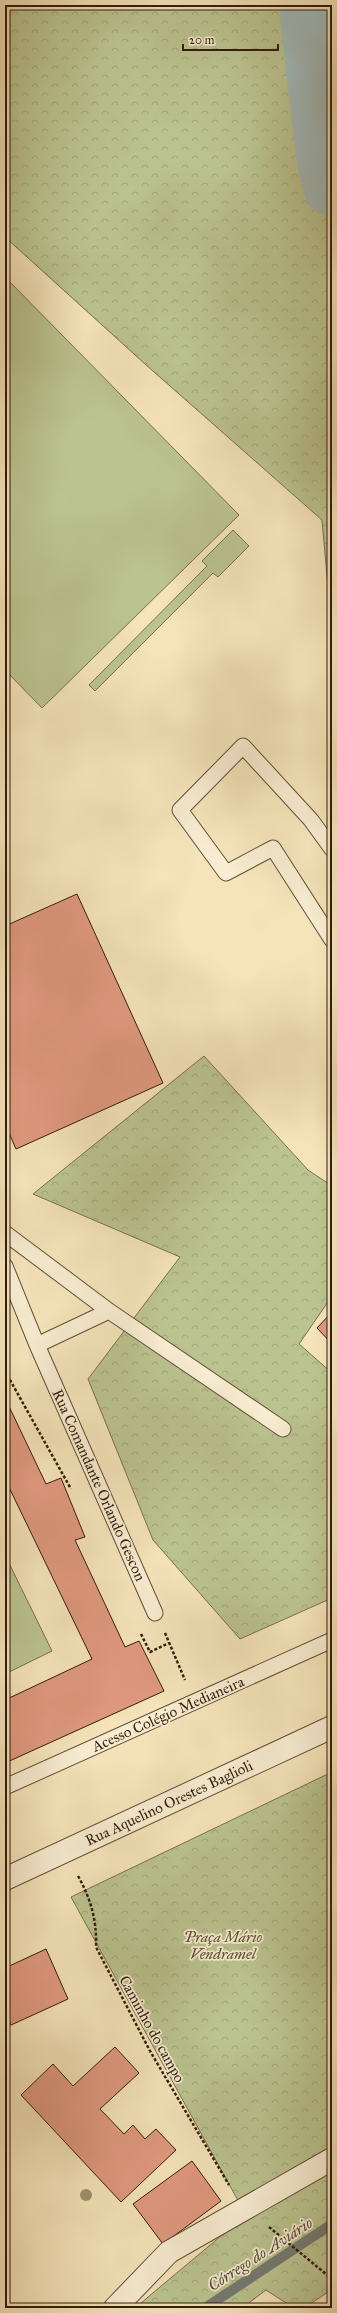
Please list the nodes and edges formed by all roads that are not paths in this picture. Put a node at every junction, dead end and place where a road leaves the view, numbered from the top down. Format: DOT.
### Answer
graph roads {
  1 [pos="332,849"];
  2 [pos="332,940"];
  3 [pos="5,1233"];
  4 [pos="5,1266"];
  5 [pos="109,1311"];
  6 [pos="37,1345"];
  7 [pos="282,1429"];
  8 [pos="155,1613"];
  9 [pos="332,1640"];
  10 [pos="332,1727"];
  11 [pos="5,1787"];
  12 [pos="5,1879"];
  13 [pos="332,2159"];
  14 [pos="115,2308"];
  1 -- 2 [label="lane"];
  3 -- 5 [label="lane"];
  4 -- 6 [label="lane, Rua Comandante Orlando Gescon"];
  5 -- 6 [label="lane"];
  5 -- 7 [label="lane"];
  6 -- 8 [label="lane, Rua Comandante Orlando Gescon"];
  9 -- 11 [label="lane, Acesso Colégio Medianeira"];
  10 -- 12 [label="street, Rua Aquelino Orestes Baglioli"];
  13 -- 14 [label="street"];
}
